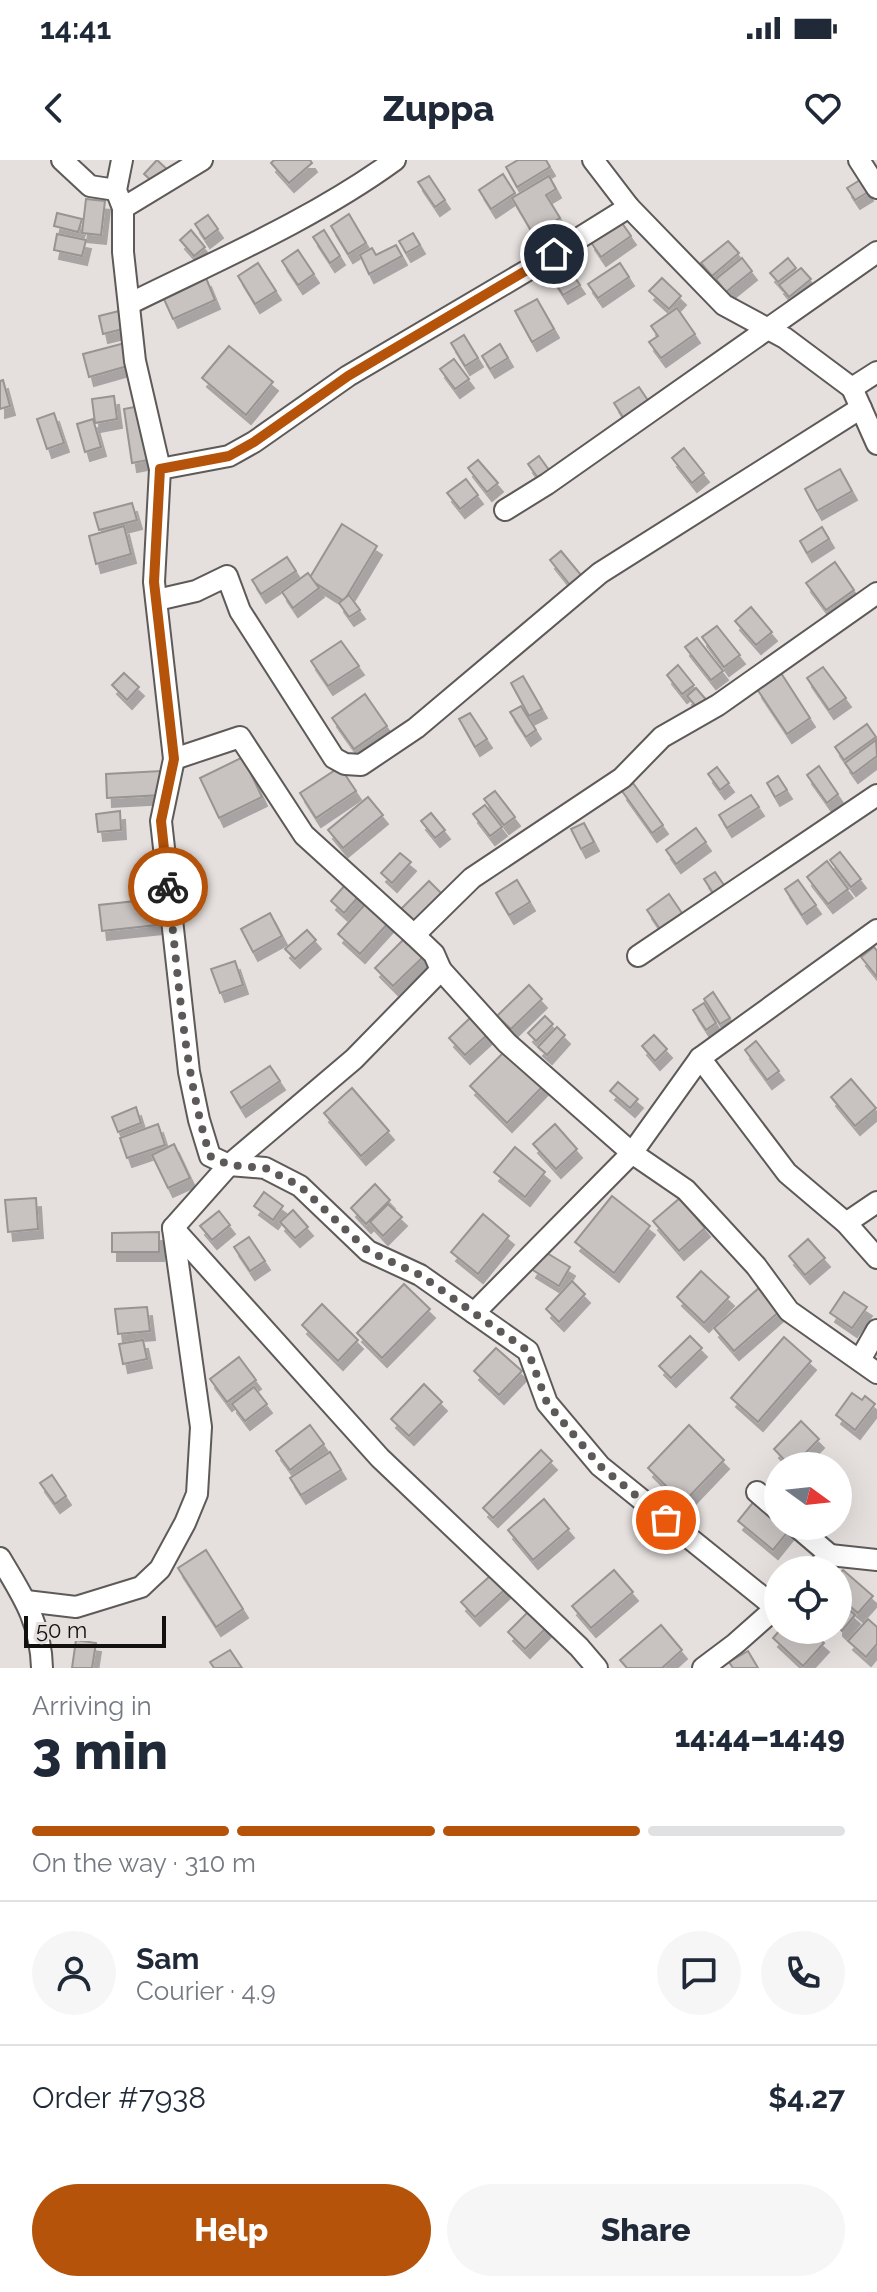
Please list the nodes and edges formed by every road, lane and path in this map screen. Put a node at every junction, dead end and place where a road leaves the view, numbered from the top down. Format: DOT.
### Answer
graph roads {
  1 [pos="62,160"];
  2 [pos="122,160"];
  3 [pos="202,160"];
  4 [pos="395,160"];
  5 [pos="593,160"];
  6 [pos="859,160"];
  7 [pos="877,188"];
  8 [pos="119,199"];
  9 [pos="629,207"];
  10 [pos="877,252"];
  11 [pos="129,304"];
  12 [pos="768,330"];
  13 [pos="877,372"];
  14 [pos="852,388"];
  15 [pos="861,408"];
  16 [pos="877,444"];
  17 [pos="160,469"];
  18 [pos="505,510"];
  19 [pos="877,593"];
  20 [pos="157,600"];
  21 [pos="174,759"];
  22 [pos="877,795"];
  23 [pos="877,930"];
  24 [pos="414,935"];
  25 [pos="638,956"];
  26 [pos="441,970"];
  27 [pos="700,1058"];
  28 [pos="632,1153"];
  29 [pos="229,1165"];
  30 [pos="877,1202"];
  31 [pos="846,1223"];
  32 [pos="173,1228"];
  33 [pos="877,1258"];
  34 [pos="474,1313"];
  35 [pos="877,1330"];
  36 [pos="869,1366"];
  37 [pos="757,1492"];
  38 [pos="764,1498"];
  39 [pos="812,1540"];
  40 [pos="830,1555"];
  41 [pos="877,1560"];
  42 [pos="1,1563"];
  43 [pos="764,1597"];
  44 [pos="26,1601"];
  45 [pos="764,1618"];
  46 [pos="42,1668"];
  47 [pos="597,1668"];
  48 [pos="703,1668"];
  1 -- 8 [label="street"];
  2 -- 8 [label="street"];
  3 -- 8 [label="street"];
  4 -- 11 [label="street"];
  5 -- 9 [label="street"];
  6 -- 7 [label="street"];
  8 -- 11 [label="street"];
  9 -- 12 [label="street"];
  9 -- 17 [label="street"];
  10 -- 12 [label="street"];
  11 -- 17 [label="street"];
  12 -- 14 [label="street"];
  12 -- 18 [label="street"];
  13 -- 14 [label="street"];
  14 -- 15 [label="street"];
  15 -- 16 [label="street"];
  15 -- 20 [label="street"];
  17 -- 20 [label="street"];
  19 -- 24 [label="street"];
  20 -- 21 [label="street"];
  21 -- 24 [label="street"];
  21 -- 29 [label="street"];
  22 -- 25 [label="street"];
  23 -- 27 [label="street"];
  24 -- 26 [label="street"];
  26 -- 28 [label="street"];
  26 -- 29 [label="street"];
  27 -- 28 [label="street"];
  27 -- 31 [label="street"];
  28 -- 34 [label="street"];
  28 -- 36 [label="street"];
  29 -- 32 [label="street"];
  29 -- 34 [label="street"];
  30 -- 31 [label="street"];
  31 -- 33 [label="street"];
  32 -- 44 [label="street"];
  32 -- 47 [label="street"];
  34 -- 43 [label="street"];
  35 -- 36 [label="street"];
  37 -- 38 [label="street"];
  39 -- 40 [label="street"];
  40 -- 41 [label="street"];
  42 -- 44 [label="street"];
  44 -- 46 [label="street"];
  45 -- 48 [label="street"];
}
